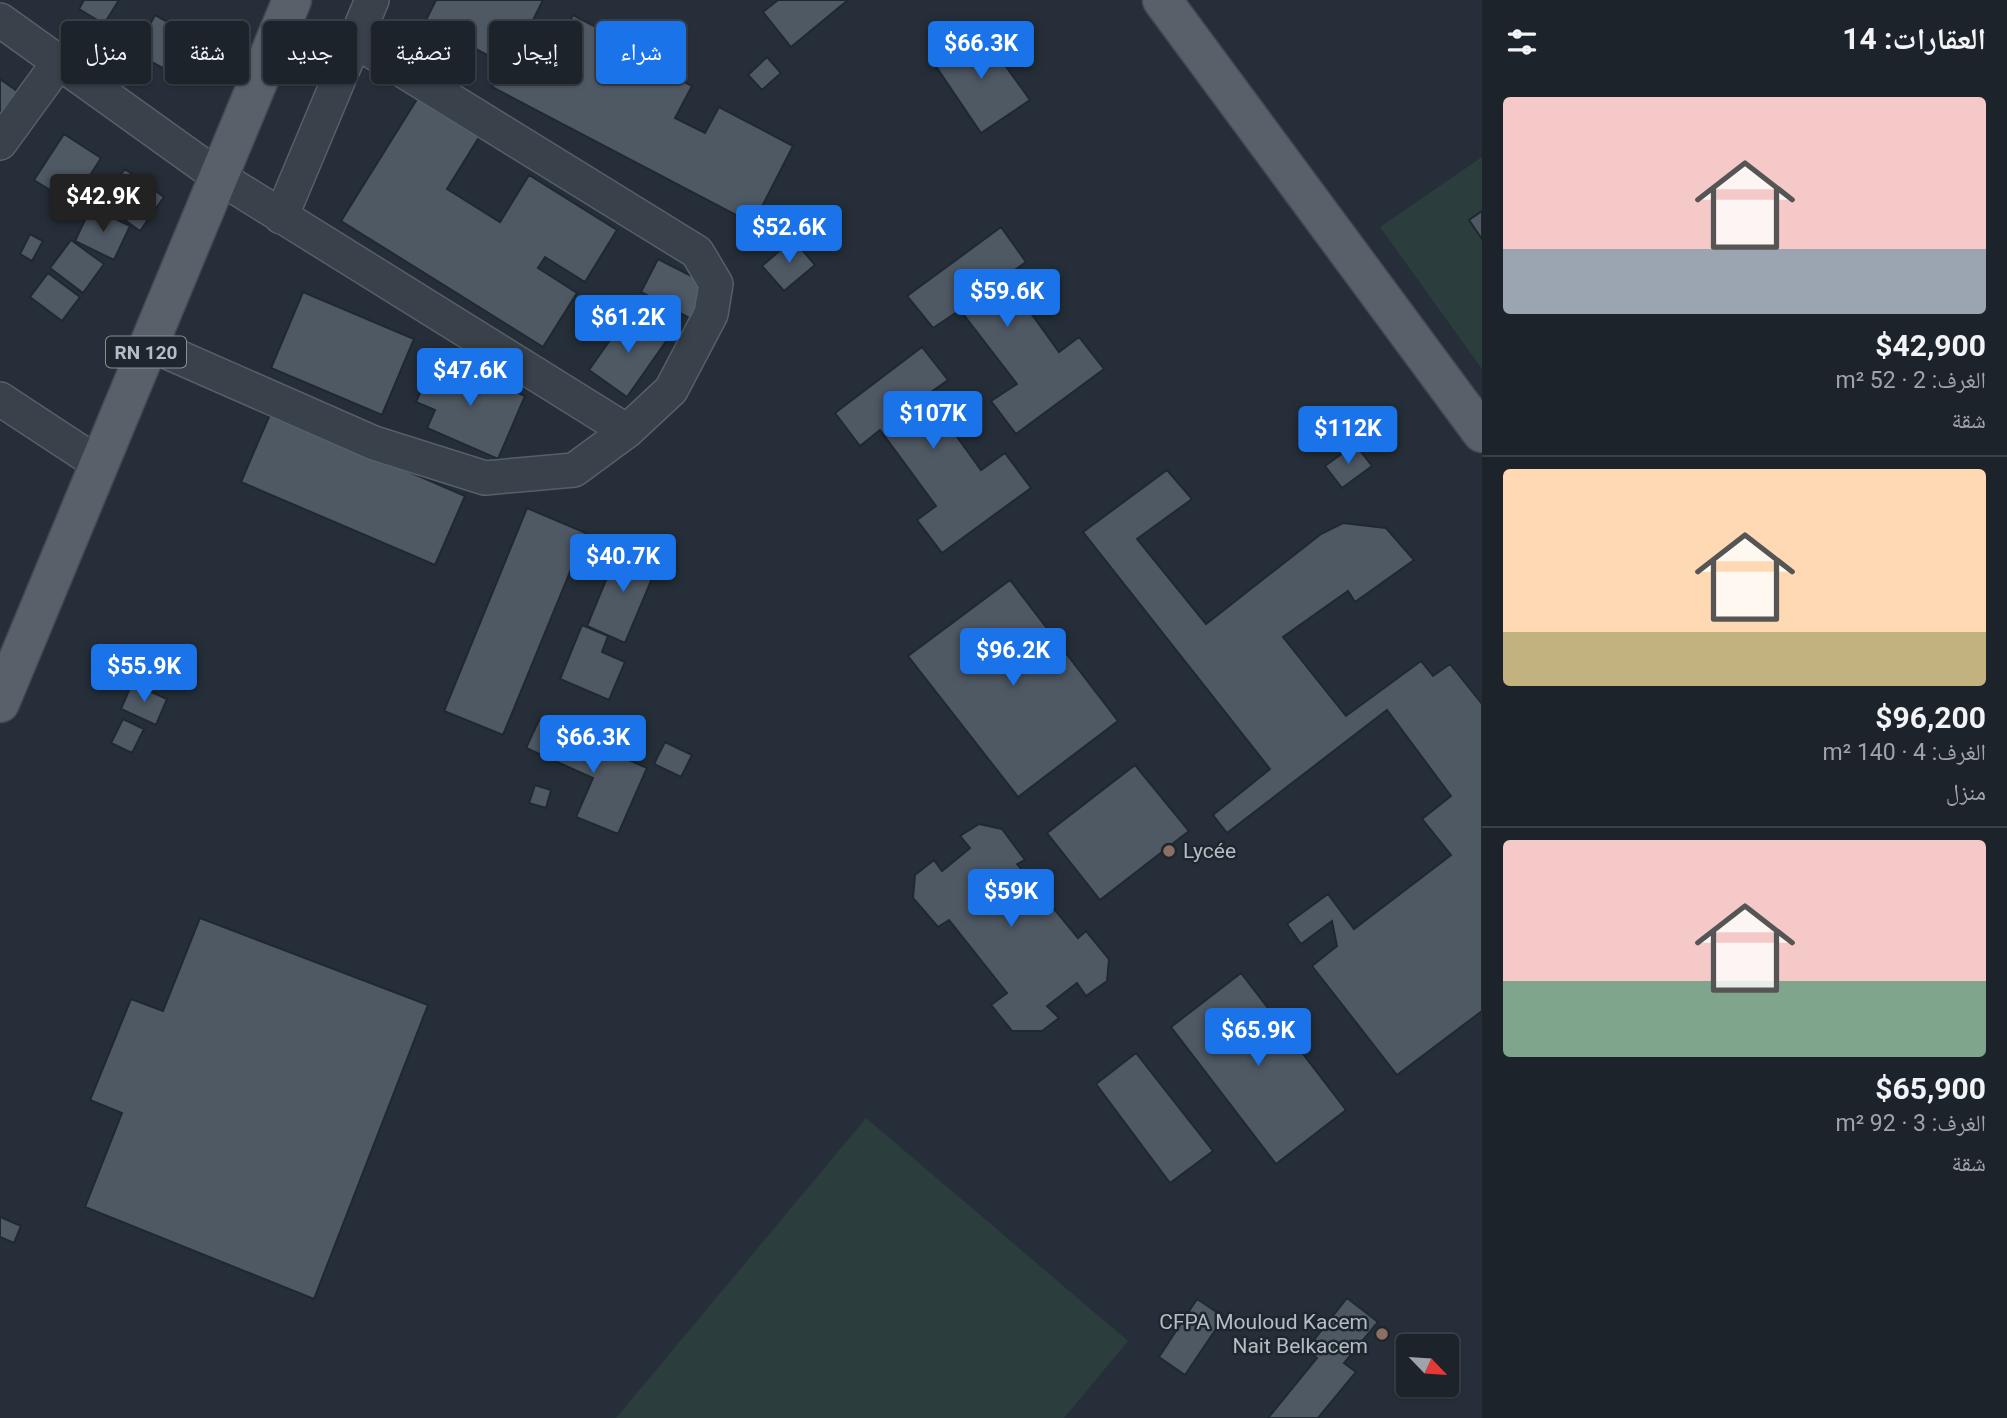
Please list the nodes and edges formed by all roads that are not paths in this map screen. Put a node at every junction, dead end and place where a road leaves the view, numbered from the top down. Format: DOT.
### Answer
graph roads {
  1 [pos="292,0"];
  2 [pos="372,0"];
  3 [pos="1162,0"];
  4 [pos="0,20"];
  5 [pos="357,36"];
  6 [pos="357,42"];
  7 [pos="60,62"];
  8 [pos="337,84"];
  9 [pos="0,143"];
  10 [pos="219,177"];
  11 [pos="281,217"];
  12 [pos="149,344"];
  13 [pos="0,399"];
  14 [pos="627,431"];
  15 [pos="1482,433"];
  16 [pos="99,464"];
  17 [pos="0,703"];
  1 -- 10 [label="main road, RN 120"];
  2 -- 5 [label="street"];
  3 -- 15 [label="main road"];
  4 -- 7 [label="street"];
  6 -- 14 [label="street"];
  7 -- 9 [label="street"];
  7 -- 10 [label="street"];
  8 -- 11 [label="street"];
  10 -- 11 [label="street"];
  10 -- 12 [label="main road, RN 120"];
  11 -- 14 [label="street"];
  12 -- 14 [label="street"];
  12 -- 16 [label="main road, RN 120"];
  13 -- 16 [label="street"];
  16 -- 17 [label="main road, RN 120"];
}
